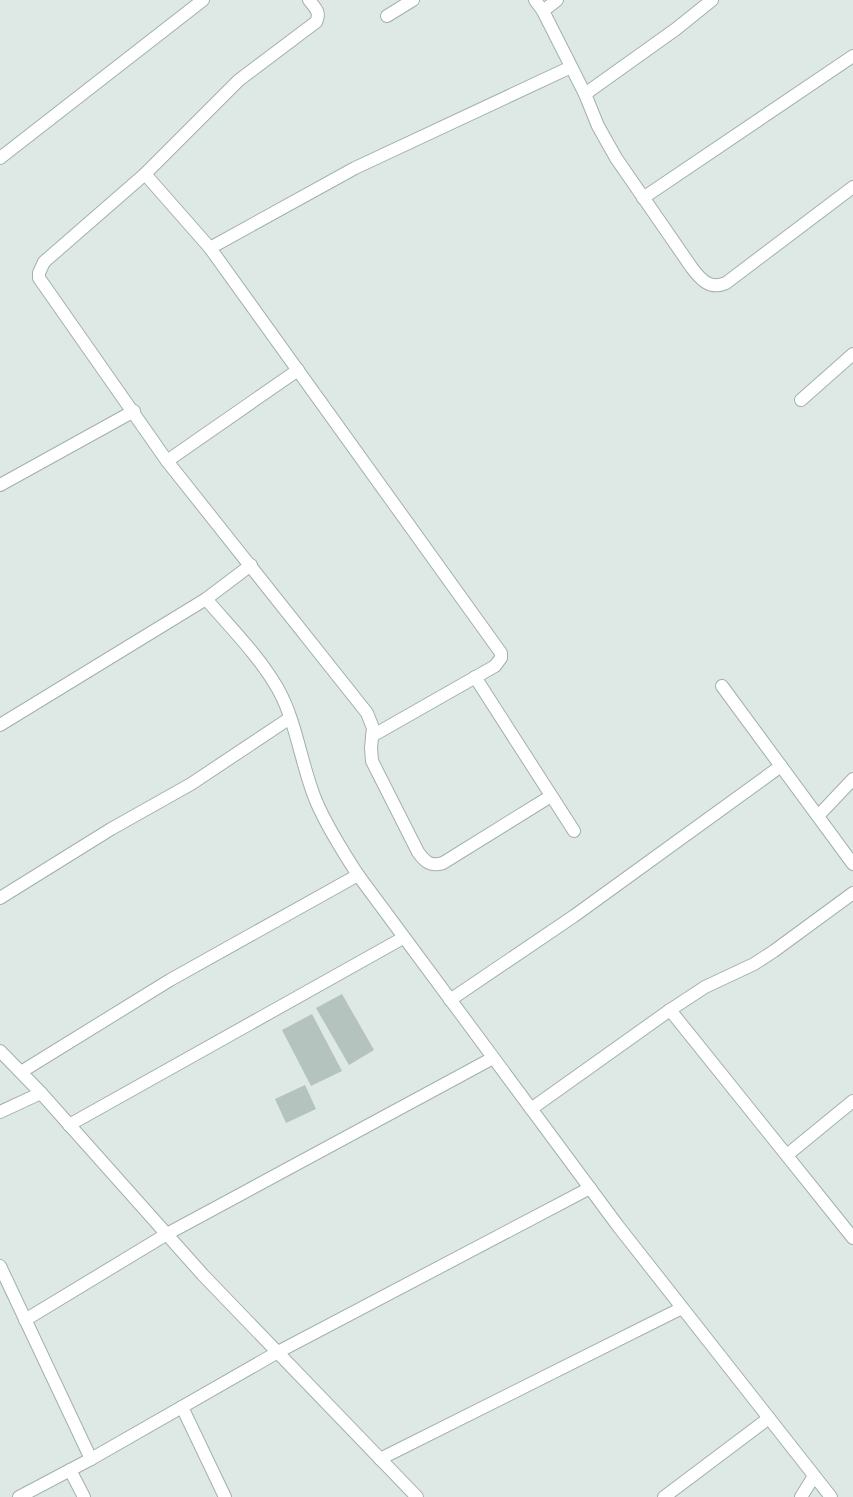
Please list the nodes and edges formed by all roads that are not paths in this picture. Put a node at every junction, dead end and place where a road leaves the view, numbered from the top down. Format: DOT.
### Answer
graph roads {
  1 [pos="203,0"];
  2 [pos="309,0"];
  3 [pos="413,0"];
  4 [pos="535,0"];
  5 [pos="557,0"];
  6 [pos="712,0"];
  7 [pos="543,11"];
  8 [pos="387,16"];
  9 [pos="853,56"];
  10 [pos="570,67"];
  11 [pos="585,94"];
  12 [pos="0,158"];
  13 [pos="144,174"];
  14 [pos="853,187"];
  15 [pos="643,198"];
  16 [pos="210,248"];
  17 [pos="853,354"];
  18 [pos="298,370"];
  19 [pos="801,400"];
  20 [pos="134,411"];
  21 [pos="167,461"];
  22 [pos="0,485"];
  23 [pos="251,565"];
  24 [pos="206,599"];
  25 [pos="475,676"];
  26 [pos="722,686"];
  27 [pos="290,718"];
  28 [pos="0,725"];
  29 [pos="372,736"];
  30 [pos="781,766"];
  31 [pos="853,779"];
  32 [pos="551,796"];
  33 [pos="818,816"];
  34 [pos="574,831"];
  35 [pos="853,864"];
  36 [pos="358,875"];
  37 [pos="853,893"];
  38 [pos="0,898"];
  39 [pos="403,938"];
  40 [pos="450,1000"];
  41 [pos="670,1010"];
  42 [pos="0,1051"];
  43 [pos="493,1058"];
  44 [pos="21,1072"];
  45 [pos="41,1093"];
  46 [pos="853,1101"];
  47 [pos="531,1109"];
  48 [pos="0,1112"];
  49 [pos="69,1125"];
  50 [pos="786,1155"];
  51 [pos="590,1188"];
  52 [pos="167,1234"];
  53 [pos="853,1238"];
  54 [pos="0,1266"];
  55 [pos="682,1308"];
  56 [pos="25,1320"];
  57 [pos="278,1352"];
  58 [pos="182,1407"];
  59 [pos="769,1418"];
  60 [pos="91,1459"];
  61 [pos="380,1459"];
  62 [pos="70,1470"];
  63 [pos="814,1476"];
  64 [pos="19,1497"];
  65 [pos="84,1497"];
  66 [pos="225,1497"];
  67 [pos="417,1497"];
  68 [pos="664,1497"];
  69 [pos="801,1497"];
  70 [pos="831,1497"];
  1 -- 12 [label="street"];
  2 -- 13 [label="street"];
  3 -- 8 [label="street"];
  4 -- 7 [label="street"];
  5 -- 7 [label="street"];
  6 -- 11 [label="street"];
  7 -- 10 [label="street"];
  9 -- 15 [label="street"];
  10 -- 11 [label="street"];
  10 -- 16 [label="street"];
  11 -- 15 [label="street"];
  13 -- 16 [label="street"];
  13 -- 20 [label="street"];
  14 -- 15 [label="street"];
  16 -- 18 [label="street"];
  17 -- 19 [label="street"];
  18 -- 21 [label="street"];
  18 -- 25 [label="street"];
  20 -- 21 [label="street"];
  20 -- 22 [label="street"];
  21 -- 23 [label="street"];
  23 -- 24 [label="street"];
  23 -- 29 [label="street"];
  24 -- 27 [label="street"];
  24 -- 28 [label="street"];
  25 -- 29 [label="street"];
  25 -- 32 [label="street"];
  26 -- 30 [label="street"];
  27 -- 36 [label="street"];
  27 -- 38 [label="street"];
  29 -- 32 [label="street"];
  30 -- 33 [label="street"];
  30 -- 40 [label="street"];
  31 -- 33 [label="street"];
  32 -- 34 [label="street"];
  33 -- 35 [label="street"];
  36 -- 39 [label="street"];
  36 -- 44 [label="street"];
  37 -- 41 [label="street"];
  39 -- 40 [label="street"];
  39 -- 49 [label="street"];
  40 -- 43 [label="street"];
  41 -- 47 [label="street"];
  41 -- 50 [label="street"];
  42 -- 44 [label="street"];
  43 -- 47 [label="street"];
  43 -- 52 [label="street"];
  44 -- 45 [label="street"];
  45 -- 48 [label="street"];
  45 -- 49 [label="street"];
  46 -- 50 [label="street"];
  47 -- 51 [label="street"];
  49 -- 52 [label="street"];
  50 -- 53 [label="street"];
  51 -- 55 [label="street"];
  51 -- 57 [label="street"];
  52 -- 56 [label="street"];
  52 -- 57 [label="street"];
  54 -- 56 [label="street"];
  55 -- 59 [label="street"];
  55 -- 61 [label="street"];
  56 -- 60 [label="street"];
  57 -- 58 [label="street"];
  57 -- 61 [label="street"];
  58 -- 60 [label="street"];
  58 -- 66 [label="street"];
  59 -- 63 [label="street"];
  59 -- 68 [label="street"];
  60 -- 62 [label="street"];
  61 -- 67 [label="street"];
  62 -- 64 [label="street"];
  62 -- 65 [label="street"];
  63 -- 69 [label="street"];
  63 -- 70 [label="street"];
}
